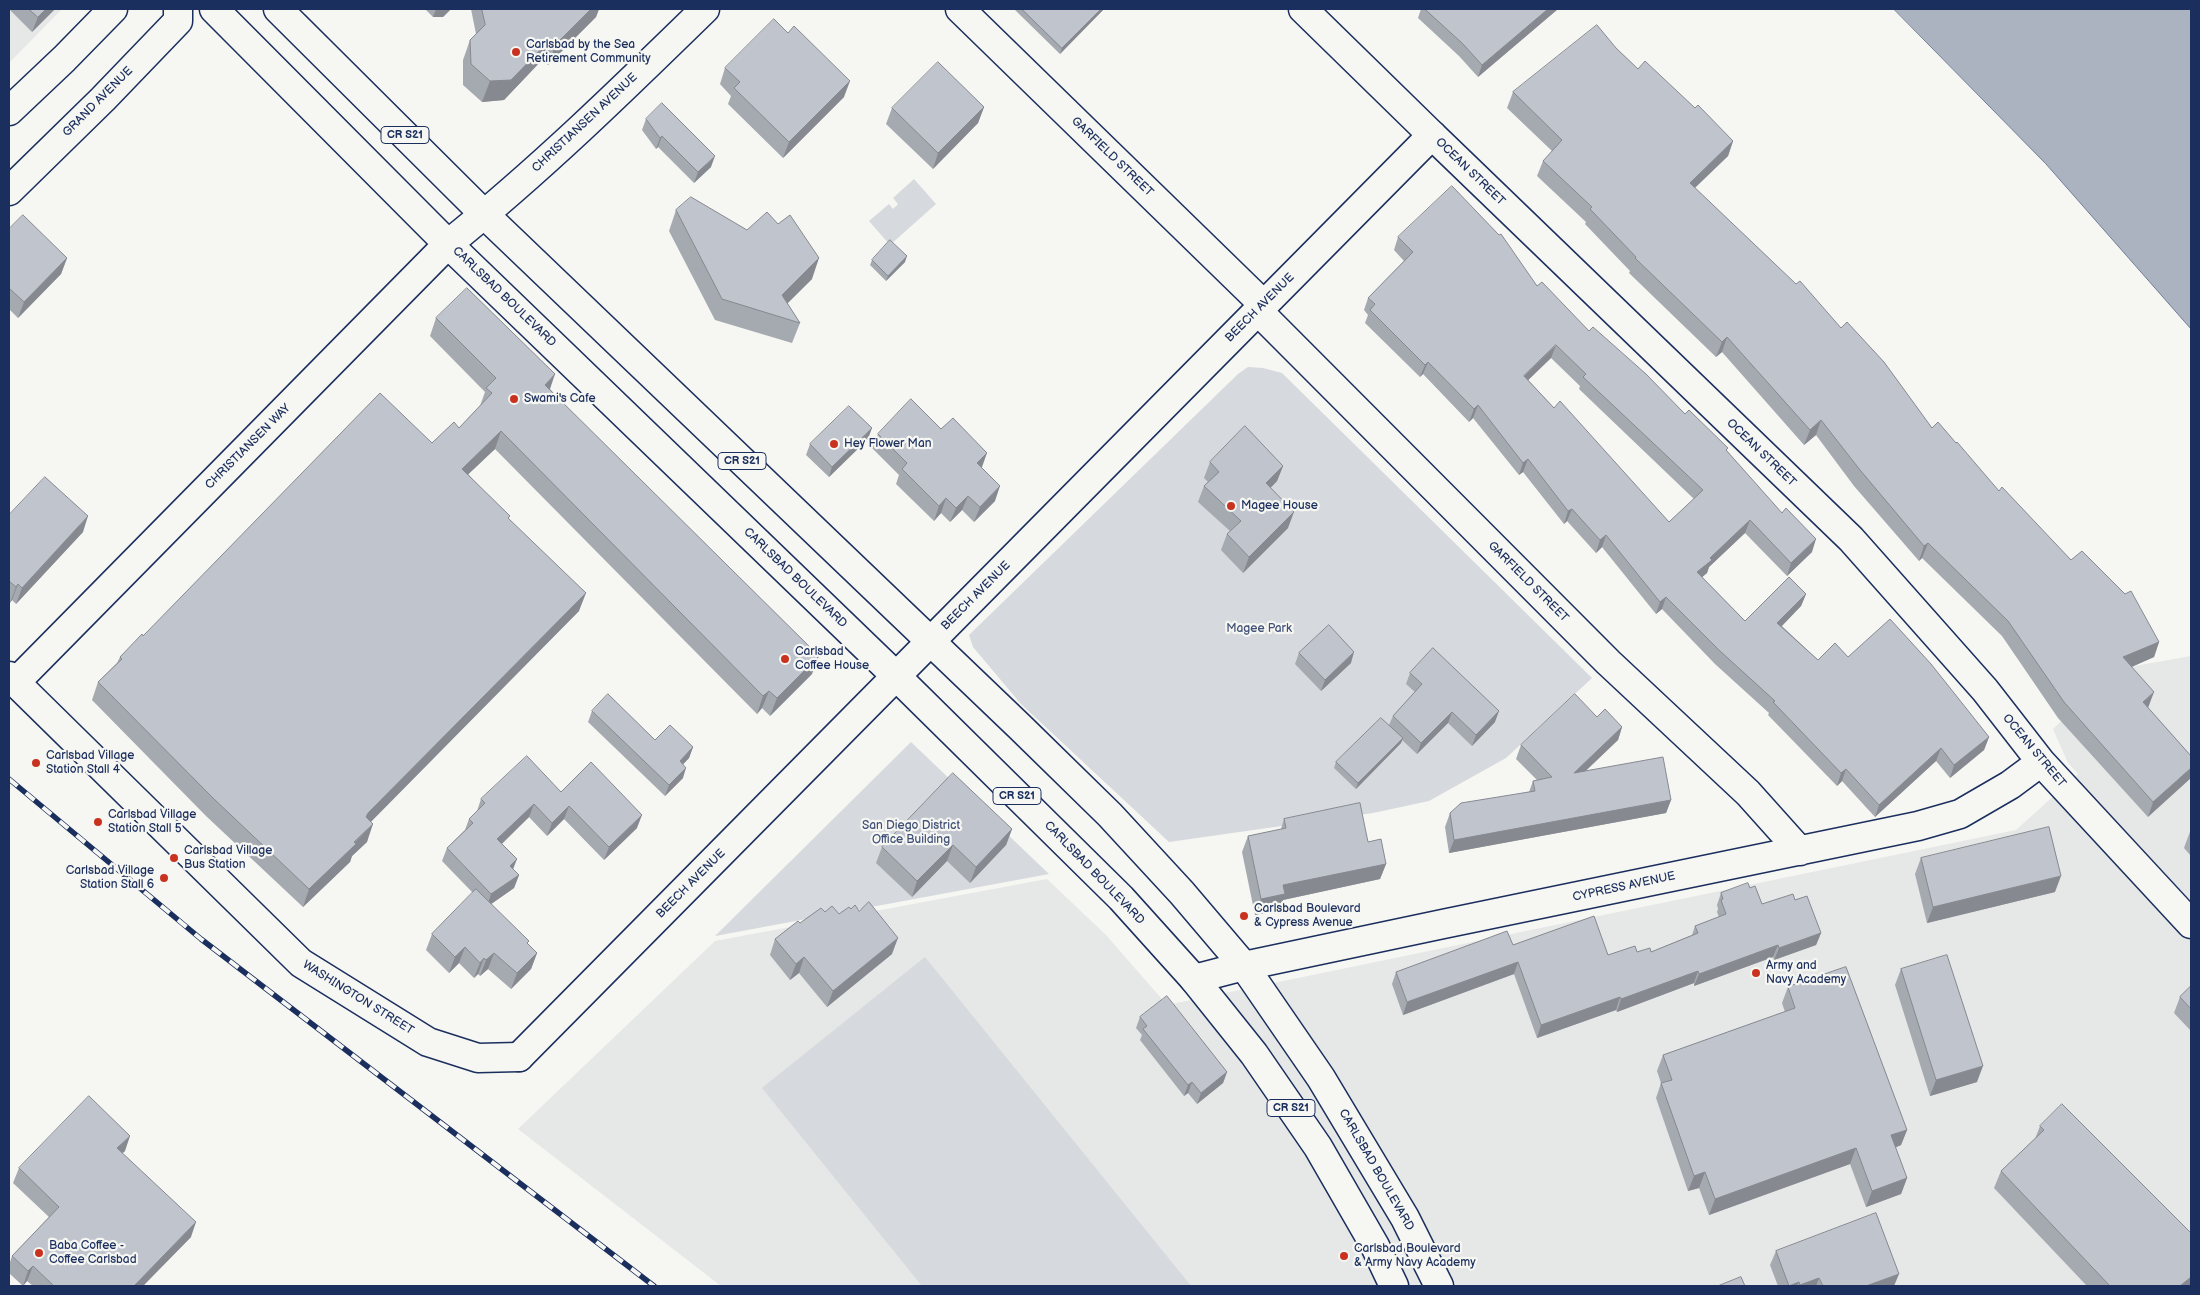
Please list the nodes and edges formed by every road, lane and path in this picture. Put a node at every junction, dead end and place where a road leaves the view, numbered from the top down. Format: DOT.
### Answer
graph roads {
  1 [pos="112,9"];
  2 [pos="178,9"];
  3 [pos="214,9"];
  4 [pos="278,9"];
  5 [pos="705,9"];
  6 [pos="960,9"];
  7 [pos="1303,9"];
  8 [pos="9,111"];
  9 [pos="1432,135"];
  10 [pos="9,192"];
  11 [pos="485,215"];
  12 [pos="448,244"];
  13 [pos="1261,308"];
  14 [pos="930,642"];
  15 [pos="896,676"];
  16 [pos="12,680"];
  17 [pos="2040,762"];
  18 [pos="1800,852"];
  19 [pos="2191,924"];
  20 [pos="1244,966"];
  21 [pos="1194,979"];
  22 [pos="519,1057"];
  23 [pos="1394,1286"];
  24 [pos="1439,1286"];
  1 -- 8 [label="street"];
  2 -- 10 [label="street, GRAND AVENUE"];
  3 -- 12 [label="street, CARLSBAD BOULEVARD / CR S21"];
  4 -- 11 [label="street, CARLSBAD BOULEVARD / CR S21"];
  5 -- 11 [label="street, CHRISTIANSEN AVENUE"];
  6 -- 13 [label="street, GARFIELD STREET"];
  7 -- 9 [label="street, OCEAN STREET"];
  9 -- 13 [label="street, BEECH AVENUE"];
  9 -- 17 [label="street, OCEAN STREET"];
  11 -- 12 [label="street, CHRISTIANSEN WAY"];
  11 -- 14 [label="street, CARLSBAD BOULEVARD / CR S21"];
  12 -- 15 [label="street, CARLSBAD BOULEVARD / CR S21"];
  12 -- 16 [label="street, CHRISTIANSEN WAY"];
  13 -- 14 [label="street, BEECH AVENUE"];
  13 -- 18 [label="street, GARFIELD STREET"];
  14 -- 15 [label="street, BEECH AVENUE"];
  14 -- 20 [label="street, CARLSBAD BOULEVARD / CR S21"];
  15 -- 21 [label="street, CARLSBAD BOULEVARD / CR S21"];
  15 -- 22 [label="street, BEECH AVENUE"];
  16 -- 22 [label="street, WASHINGTON STREET"];
  17 -- 18 [label="street, CYPRESS AVENUE"];
  17 -- 19 [label="street, OCEAN STREET"];
  18 -- 20 [label="street, CYPRESS AVENUE"];
  20 -- 21 [label="street, CYPRESS AVENUE"];
  20 -- 24 [label="street, CARLSBAD BOULEVARD / CR S21"];
  21 -- 23 [label="street, CARLSBAD BOULEVARD / CR S21"];
}
